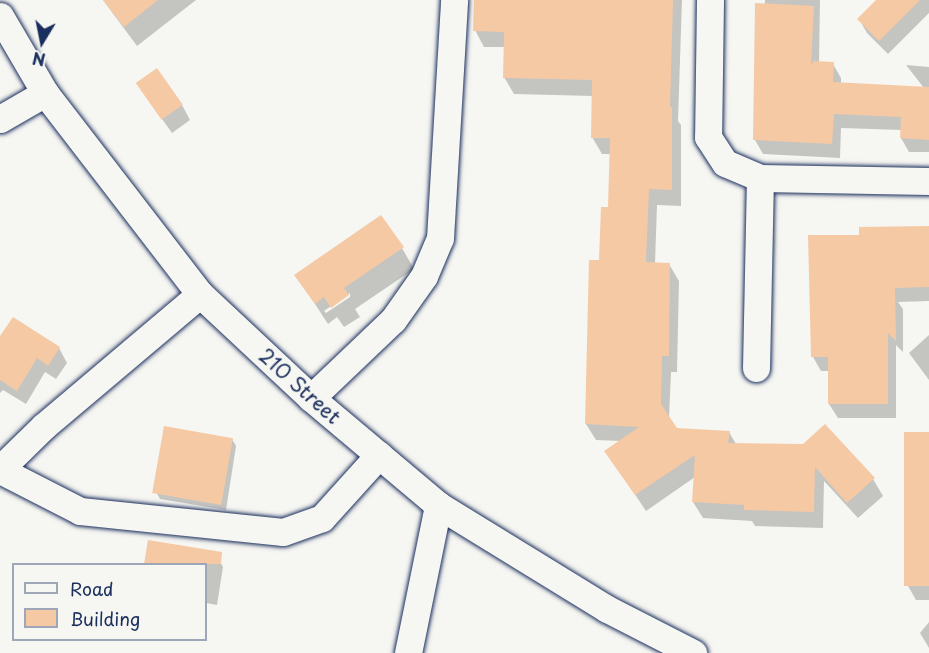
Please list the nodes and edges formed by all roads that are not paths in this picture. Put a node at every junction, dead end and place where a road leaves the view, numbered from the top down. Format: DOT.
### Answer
graph roads {
  1 [pos="454,0"];
  2 [pos="710,0"];
  3 [pos="0,16"];
  4 [pos="45,93"];
  5 [pos="0,119"];
  6 [pos="760,178"];
  7 [pos="929,181"];
  8 [pos="200,294"];
  9 [pos="756,368"];
  10 [pos="311,398"];
  11 [pos="378,455"];
  12 [pos="0,470"];
  13 [pos="438,505"];
  14 [pos="689,652"];
  15 [pos="408,653"];
  1 -- 10 [label="street"];
  2 -- 6 [label="street"];
  3 -- 4 [label="street, 210 Street"];
  4 -- 5 [label="street"];
  4 -- 8 [label="street, 210 Street"];
  6 -- 7 [label="street"];
  6 -- 9 [label="street"];
  8 -- 10 [label="street, 210 Street"];
  8 -- 12 [label="street"];
  10 -- 11 [label="street, 210 Street"];
  11 -- 12 [label="street"];
  11 -- 13 [label="street, 210 Street"];
  13 -- 14 [label="street, 210 Street"];
  13 -- 15 [label="street"];
}
